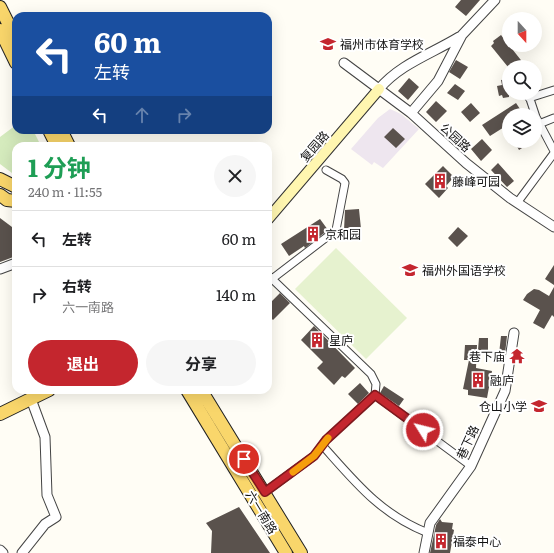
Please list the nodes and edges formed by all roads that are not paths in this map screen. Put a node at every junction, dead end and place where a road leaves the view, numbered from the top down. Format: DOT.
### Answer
graph roads {
  1 [pos="495,0"];
  2 [pos="0,7"];
  3 [pos="0,30"];
  4 [pos="12,31"];
  5 [pos="462,35"];
  6 [pos="12,54"];
  7 [pos="344,63"];
  8 [pos="379,89"];
  9 [pos="554,90"];
  10 [pos="542,92"];
  11 [pos="411,112"];
  12 [pos="554,118"];
  13 [pos="542,123"];
  14 [pos="542,130"];
  15 [pos="554,152"];
  16 [pos="326,170"];
  17 [pos="517,203"];
  18 [pos="272,214"];
  19 [pos="554,227"];
  20 [pos="12,264"];
  21 [pos="0,269"];
  22 [pos="272,276"];
  23 [pos="272,281"];
  24 [pos="514,333"];
  25 [pos="41,394"];
  26 [pos="189,394"];
  27 [pos="204,394"];
  28 [pos="375,395"];
  29 [pos="31,399"];
  30 [pos="0,414"];
  31 [pos="322,446"];
  32 [pos="471,466"];
  33 [pos="265,492"];
  34 [pos="428,533"];
  35 [pos="0,550"];
  36 [pos="3,553"];
  37 [pos="22,553"];
  38 [pos="286,553"];
  39 [pos="301,553"];
  40 [pos="424,553"];
  1 -- 5 [label="street"];
  2 -- 4 [label="main road"];
  3 -- 6 [label="main road"];
  5 -- 8 [label="street"];
  5 -- 11 [label="street"];
  7 -- 8 [label="street, 公园路"];
  8 -- 11 [label="street, 公园路"];
  8 -- 18 [label="main road, 复园路"];
  9 -- 10 [label="street"];
  11 -- 17 [label="street, 公园路"];
  12 -- 13 [label="street"];
  14 -- 15 [label="street"];
  15 -- 17 [label="street"];
  16 -- 22 [label="street"];
  17 -- 19 [label="street, 公园路"];
  20 -- 21 [label="street"];
  23 -- 28 [label="street"];
  24 -- 32 [label="street, 巷下路"];
  25 -- 29 [label="main road"];
  26 -- 38 [label="main road, 六一南路"];
  27 -- 33 [label="main road, 六一南路"];
  28 -- 31 [label="street"];
  28 -- 32 [label="street"];
  29 -- 30 [label="main road"];
  29 -- 37 [label="street"];
  31 -- 33 [label="street"];
  31 -- 34 [label="street"];
  32 -- 34 [label="street, 巷下路"];
  33 -- 39 [label="main road, 六一南路"];
  34 -- 40 [label="street, 巷下路"];
  35 -- 36 [label="street"];
}
